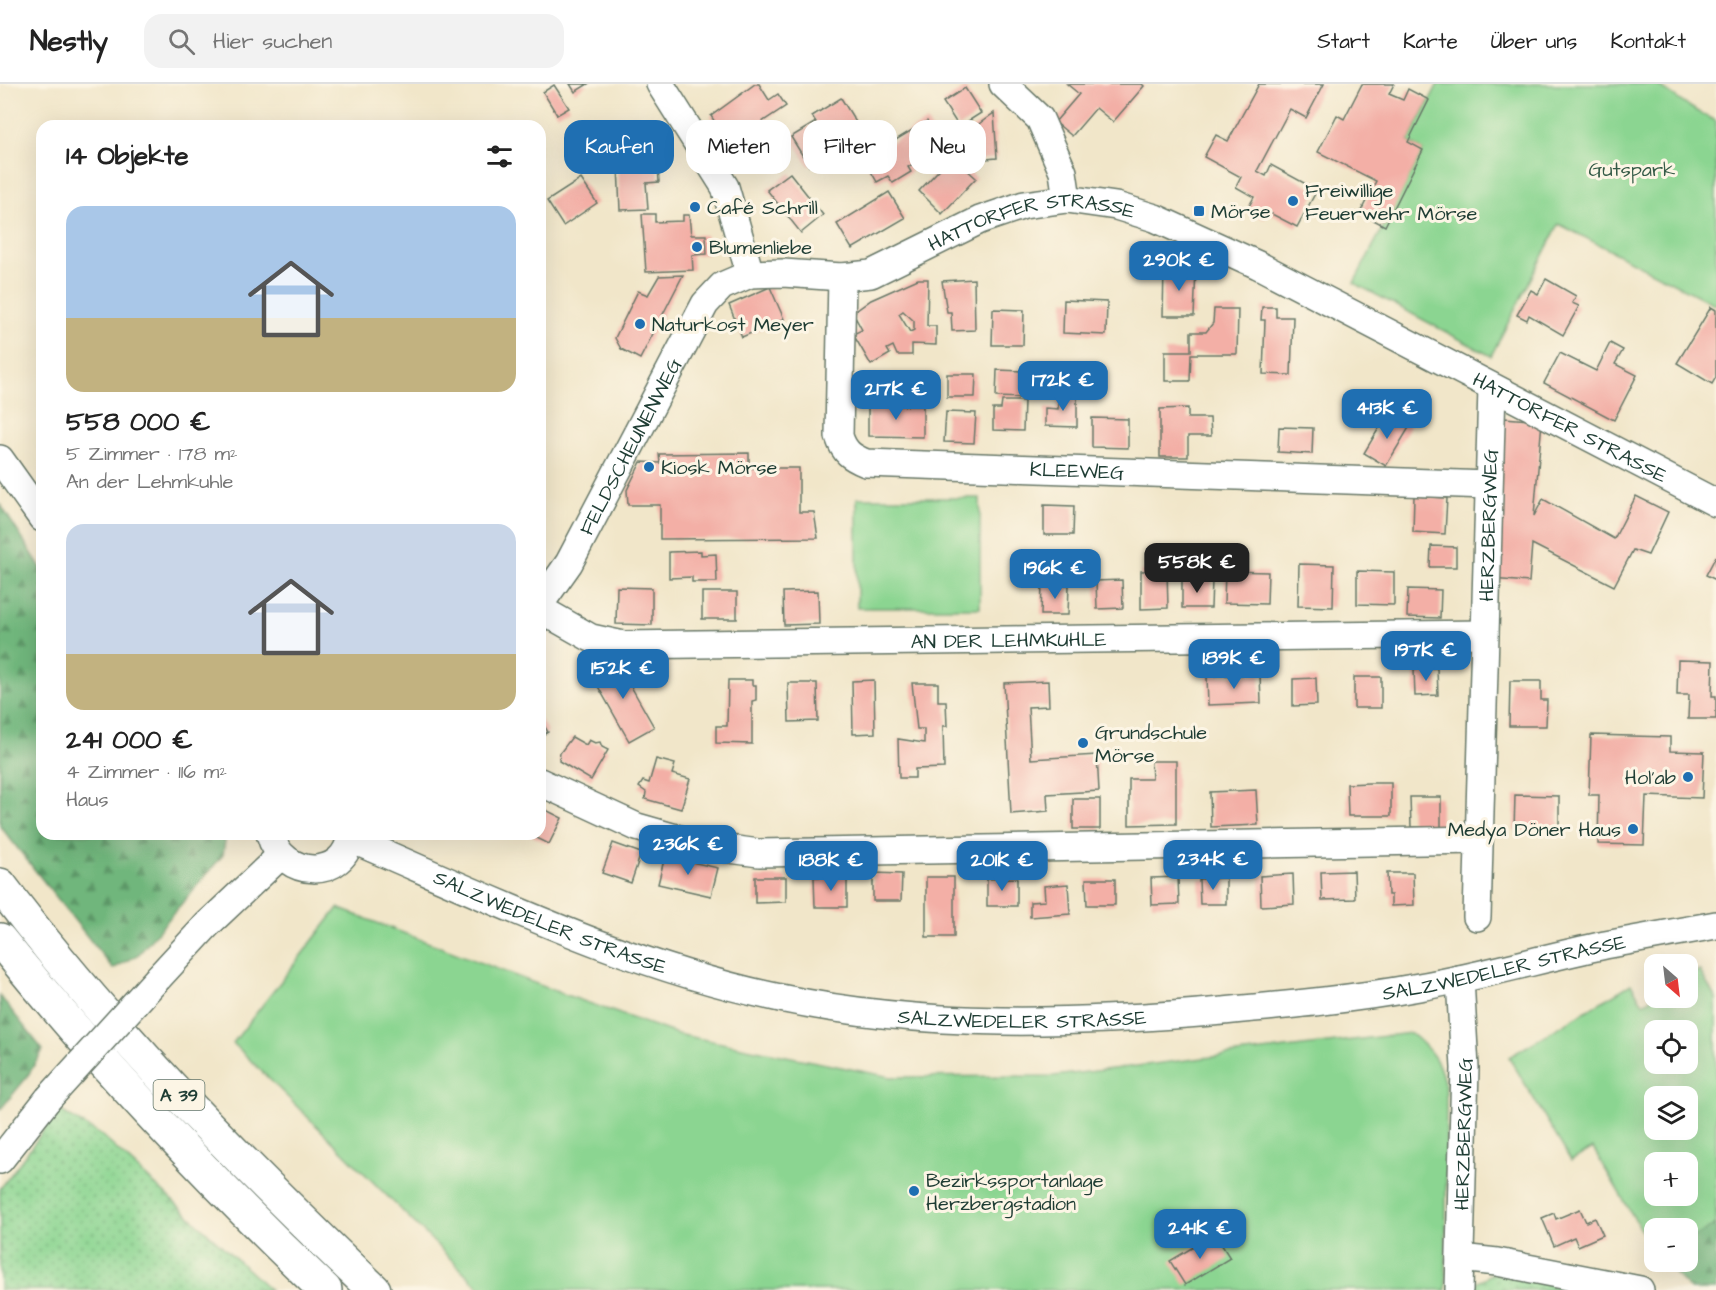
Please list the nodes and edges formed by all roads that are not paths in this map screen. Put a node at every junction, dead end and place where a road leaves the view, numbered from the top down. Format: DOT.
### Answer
graph roads {
  1 [pos="660,84"];
  2 [pos="1003,84"];
  3 [pos="1067,199"];
  4 [pos="750,274"];
  5 [pos="842,277"];
  6 [pos="1492,388"];
  7 [pos="0,459"];
  8 [pos="1488,485"];
  9 [pos="1716,503"];
  10 [pos="36,510"];
  11 [pos="546,596"];
  12 [pos="546,612"];
  13 [pos="1485,634"];
  14 [pos="546,785"];
  15 [pos="349,840"];
  16 [pos="360,840"];
  17 [pos="1478,840"];
  18 [pos="275,845"];
  19 [pos="0,885"];
  20 [pos="1476,917"];
  21 [pos="1716,925"];
  22 [pos="0,940"];
  23 [pos="1460,979"];
  24 [pos="0,1160"];
  25 [pos="1460,1258"];
  26 [pos="325,1290"];
  27 [pos="374,1290"];
  28 [pos="1459,1290"];
  29 [pos="1640,1290"];
  1 -- 4 [label="street"];
  2 -- 3 [label="street"];
  3 -- 5 [label="street, HATTORFER STRASSE"];
  3 -- 6 [label="street, HATTORFER STRASSE"];
  4 -- 5 [label="street, HATTORFER STRASSE"];
  4 -- 11 [label="street, FELDSCHEUNENWEG"];
  5 -- 8 [label="street, KLEEWEG"];
  6 -- 8 [label="street, HERZBERGWEG"];
  6 -- 9 [label="street, HATTORFER STRASSE"];
  7 -- 10 [label="street"];
  8 -- 13 [label="street, HERZBERGWEG"];
  12 -- 13 [label="street, AN DER LEHMKUHLE"];
  13 -- 17 [label="street, HERZBERGWEG"];
  14 -- 17 [label="street"];
  15 -- 18 [label="street, SALZWEDELER STRASSE"];
  16 -- 23 [label="street, SALZWEDELER STRASSE"];
  17 -- 20 [label="street, HERZBERGWEG"];
  18 -- 24 [label="street, bridge"];
  19 -- 27 [label="highway, A 39"];
  21 -- 23 [label="street, SALZWEDELER STRASSE"];
  22 -- 26 [label="highway, A 39"];
  23 -- 25 [label="street, HERZBERGWEG"];
  25 -- 28 [label="street, HERZBERGWEG"];
  25 -- 29 [label="street"];
}
